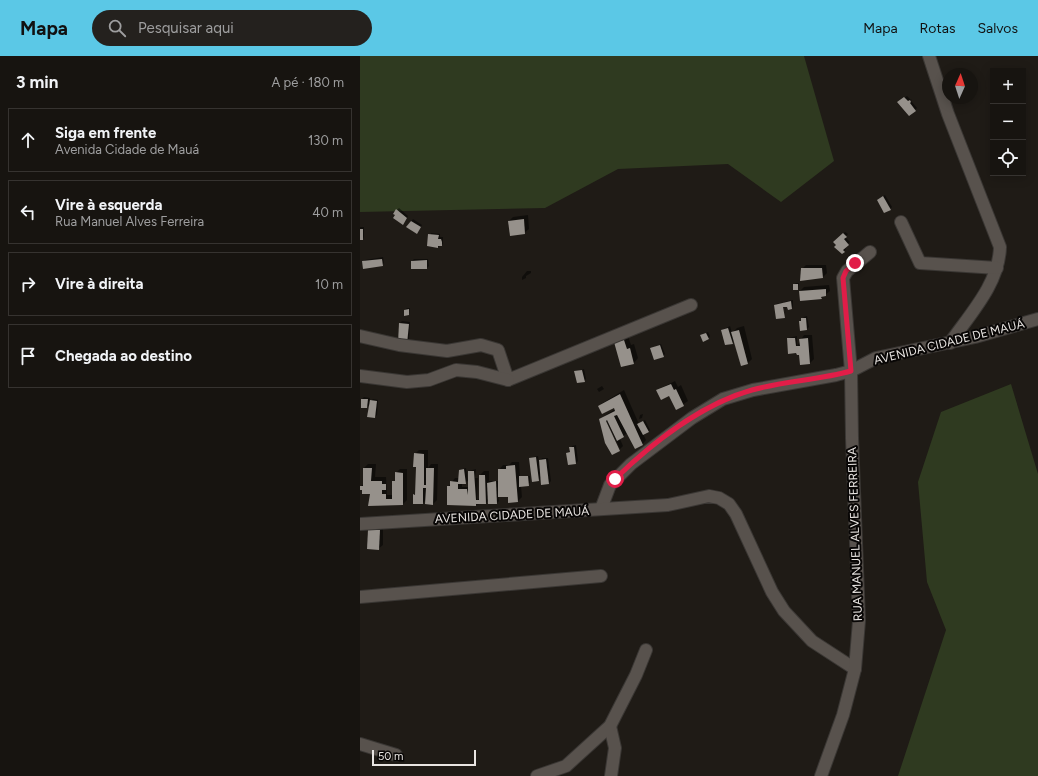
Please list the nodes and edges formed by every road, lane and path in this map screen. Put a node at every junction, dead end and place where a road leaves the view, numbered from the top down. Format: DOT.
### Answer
graph roads {
  1 [pos="929,56"];
  2 [pos="901,222"];
  3 [pos="870,252"];
  4 [pos="997,268"];
  5 [pos="691,305"];
  6 [pos="1038,319"];
  7 [pos="360,336"];
  8 [pos="950,343"];
  9 [pos="851,371"];
  10 [pos="360,376"];
  11 [pos="508,380"];
  12 [pos="601,509"];
  13 [pos="360,524"];
  14 [pos="601,576"];
  15 [pos="360,597"];
  16 [pos="646,650"];
  17 [pos="855,669"];
  18 [pos="610,726"];
  19 [pos="360,744"];
  20 [pos="396,755"];
  21 [pos="537,776"];
  22 [pos="611,776"];
  23 [pos="821,776"];
  1 -- 4 [label="street"];
  2 -- 4 [label="street"];
  3 -- 9 [label="street, RUA MANUEL ALVES FERREIRA"];
  4 -- 8 [label="street"];
  5 -- 11 [label="street"];
  6 -- 8 [label="street, AVENIDA CIDADE DE MAUÁ"];
  7 -- 11 [label="street"];
  8 -- 9 [label="street, AVENIDA CIDADE DE MAUÁ"];
  9 -- 12 [label="street, AVENIDA CIDADE DE MAUÁ"];
  9 -- 17 [label="street, RUA MANUEL ALVES FERREIRA"];
  10 -- 11 [label="street"];
  12 -- 13 [label="street, AVENIDA CIDADE DE MAUÁ"];
  12 -- 17 [label="street"];
  14 -- 15 [label="street"];
  16 -- 18 [label="street"];
  17 -- 23 [label="street, RUA MANUEL ALVES FERREIRA"];
  18 -- 21 [label="street"];
  18 -- 22 [label="street"];
  19 -- 20 [label="street"];
}
